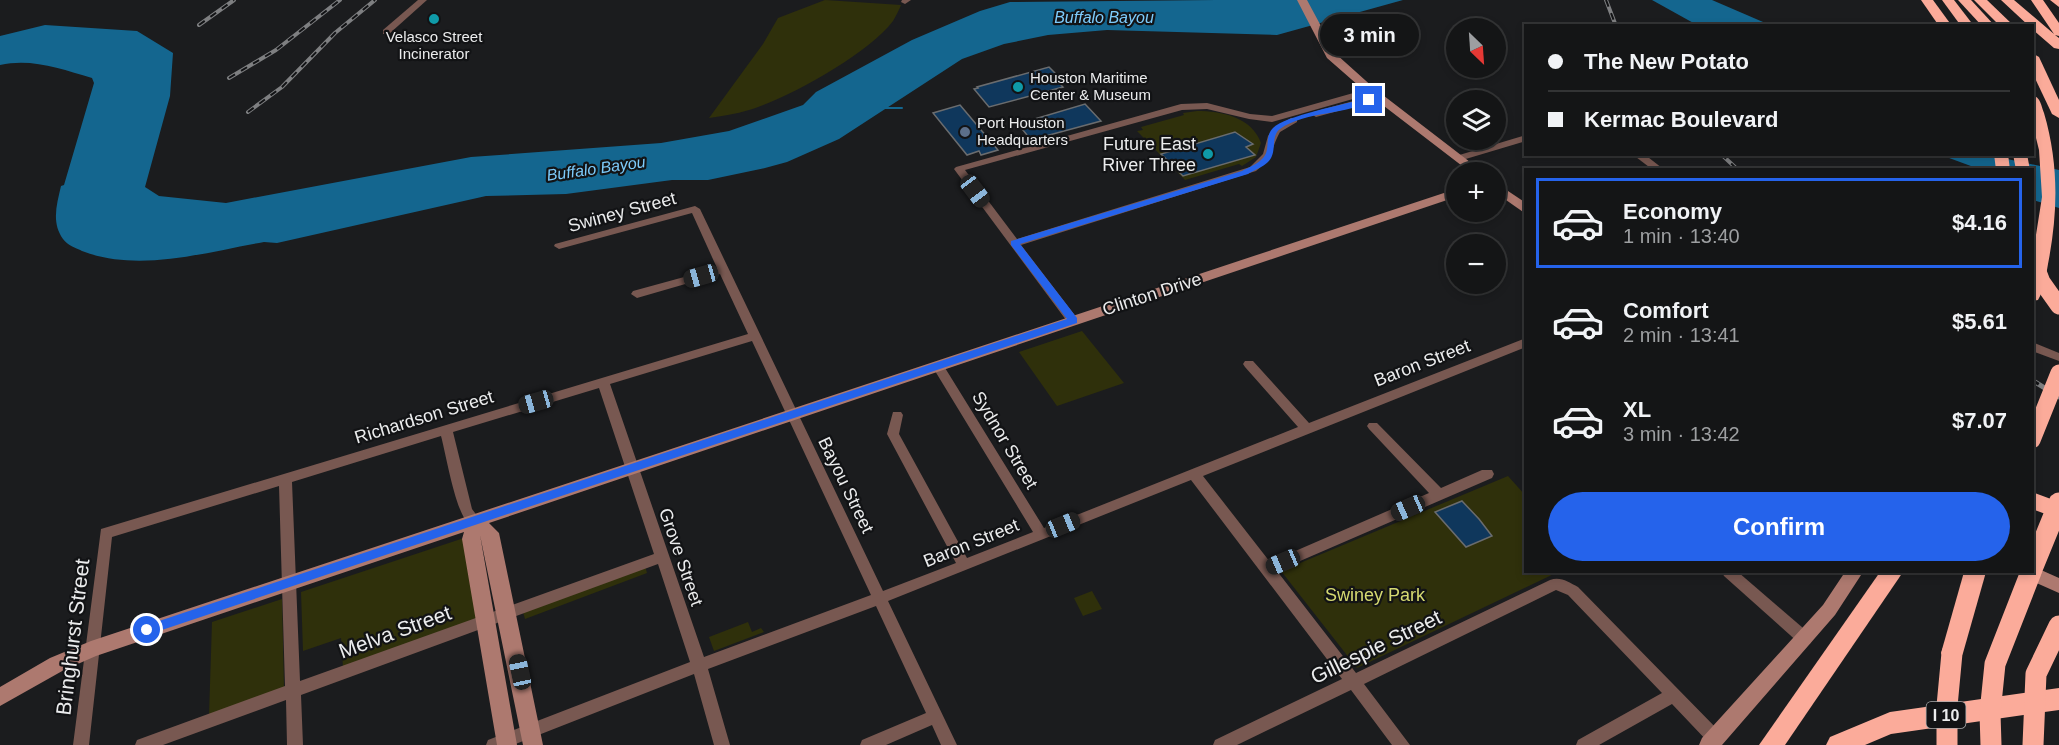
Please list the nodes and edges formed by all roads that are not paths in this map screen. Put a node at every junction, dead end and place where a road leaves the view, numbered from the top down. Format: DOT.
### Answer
graph roads {
  1 [pos="423,0"];
  2 [pos="1302,0"];
  3 [pos="1927,0"];
  4 [pos="1939,0"];
  5 [pos="1948,0"];
  6 [pos="1964,0"];
  7 [pos="1980,0"];
  8 [pos="2006,0"];
  9 [pos="2035,0"];
  10 [pos="2059,20"];
  11 [pos="1945,24"];
  12 [pos="1957,24"];
  13 [pos="1966,24"];
  14 [pos="1987,24"];
  15 [pos="2005,24"];
  16 [pos="2015,24"];
  17 [pos="386,32"];
  18 [pos="2059,32"];
  19 [pos="2059,45"];
  20 [pos="2034,55"];
  21 [pos="2034,61"];
  22 [pos="2059,85"];
  23 [pos="1375,94"];
  24 [pos="2034,104"];
  25 [pos="2059,114"];
  26 [pos="1524,139"];
  27 [pos="1639,156"];
  28 [pos="1459,158"];
  29 [pos="1464,162"];
  30 [pos="1653,168"];
  31 [pos="1506,195"];
  32 [pos="1446,196"];
  33 [pos="1524,208"];
  34 [pos="695,209"];
  35 [pos="1014,243"];
  36 [pos="559,246"];
  37 [pos="2034,261"];
  38 [pos="723,270"];
  39 [pos="2034,288"];
  40 [pos="637,294"];
  41 [pos="2059,306"];
  42 [pos="1073,321"];
  43 [pos="754,336"];
  44 [pos="1524,343"];
  45 [pos="2034,347"];
  46 [pos="2059,357"];
  47 [pos="1249,364"];
  48 [pos="938,366"];
  49 [pos="2059,374"];
  50 [pos="603,382"];
  51 [pos="792,415"];
  52 [pos="897,415"];
  53 [pos="1373,426"];
  54 [pos="1306,428"];
  55 [pos="446,429"];
  56 [pos="2034,435"];
  57 [pos="632,469"];
  58 [pos="1193,473"];
  59 [pos="1487,474"];
  60 [pos="285,478"];
  61 [pos="1439,495"];
  62 [pos="2034,496"];
  63 [pos="2034,501"];
  64 [pos="2059,504"];
  65 [pos="2059,511"];
  66 [pos="474,521"];
  67 [pos="106,533"];
  68 [pos="1041,534"];
  69 [pos="662,557"];
  70 [pos="2034,564"];
  71 [pos="964,565"];
  72 [pos="1268,569"];
  73 [pos="1730,573"];
  74 [pos="1853,573"];
  75 [pos="1891,573"];
  76 [pos="1975,573"];
  77 [pos="2030,573"];
  78 [pos="2034,573"];
  79 [pos="290,583"];
  80 [pos="2059,586"];
  81 [pos="881,598"];
  82 [pos="507,614"];
  83 [pos="486,621"];
  84 [pos="2059,626"];
  85 [pos="1804,639"];
  86 [pos="92,649"];
  87 [pos="699,665"];
  88 [pos="1353,681"];
  89 [pos="294,691"];
  90 [pos="1673,695"];
  91 [pos="0,697"];
  92 [pos="2059,699"];
  93 [pos="935,716"];
  94 [pos="532,738"];
  95 [pos="1712,742"];
  96 [pos="502,743"];
  97 [pos="81,745"];
  98 [pos="142,745"];
  99 [pos="295,745"];
  100 [pos="722,745"];
  101 [pos="868,745"];
  102 [pos="949,745"];
  103 [pos="1221,745"];
  104 [pos="1402,745"];
  105 [pos="1584,745"];
  106 [pos="1771,745"];
  107 [pos="1838,745"];
  108 [pos="1947,745"];
  109 [pos="1991,745"];
  110 [pos="2033,745"];
  1 -- 17 [label="street"];
  2 -- 23 [label="main road"];
  3 -- 11 [label="highway"];
  4 -- 12 [label="highway"];
  5 -- 13 [label="highway"];
  6 -- 14 [label="highway"];
  7 -- 15 [label="highway"];
  8 -- 16 [label="highway"];
  8 -- 19 [label="highway"];
  9 -- 10 [label="highway"];
  9 -- 18 [label="highway"];
  20 -- 22 [label="highway"];
  21 -- 25 [label="highway"];
  23 -- 28 [label="main road"];
  23 -- 35 [label="street"];
  23 -- 35 [label="street"];
  24 -- 39 [label="highway, bridge"];
  26 -- 28 [label="street"];
  27 -- 30 [label="street"];
  28 -- 29 [label="main road"];
  31 -- 33 [label="main road"];
  32 -- 42 [label="main road, Clinton Drive"];
  34 -- 36 [label="street, Swiney Street"];
  34 -- 38 [label="street, Bayou Street"];
  35 -- 42 [label="street"];
  37 -- 41 [label="highway, bridge"];
  38 -- 40 [label="street"];
  38 -- 43 [label="street, Bayou Street"];
  42 -- 48 [label="main road, Clinton Drive"];
  43 -- 50 [label="street, Richardson Street"];
  43 -- 51 [label="street, Bayou Street"];
  44 -- 54 [label="street, Baron Street"];
  45 -- 46 [label="street"];
  47 -- 54 [label="street"];
  48 -- 51 [label="main road, Clinton Drive"];
  48 -- 68 [label="street, Sydnor Street"];
  49 -- 56 [label="highway, bridge"];
  50 -- 55 [label="street, Richardson Street"];
  50 -- 57 [label="street, Grove Street"];
  51 -- 57 [label="main road, Clinton Drive"];
  51 -- 81 [label="street, Bayou Street"];
  52 -- 71 [label="street"];
  53 -- 61 [label="street"];
  54 -- 58 [label="street, Baron Street"];
  55 -- 60 [label="street, Richardson Street"];
  55 -- 66 [label="street"];
  57 -- 66 [label="main road, Clinton Drive"];
  57 -- 69 [label="street, Grove Street"];
  58 -- 68 [label="street, Baron Street"];
  58 -- 72 [label="street"];
  59 -- 61 [label="street"];
  60 -- 67 [label="street, Richardson Street"];
  60 -- 79 [label="street"];
  61 -- 72 [label="street"];
  62 -- 64 [label="main road"];
  63 -- 65 [label="highway"];
  64 -- 70 [label="highway, bridge"];
  66 -- 79 [label="main road, Clinton Drive"];
  66 -- 82 [label="main road"];
  66 -- 83 [label="main road"];
  67 -- 86 [label="street, Bringhurst Street"];
  68 -- 71 [label="street, Baron Street"];
  69 -- 82 [label="street, Melva Street"];
  69 -- 87 [label="street, Grove Street"];
  71 -- 81 [label="street, Baron Street"];
  72 -- 88 [label="street"];
  73 -- 85 [label="street"];
  74 -- 85 [label="main road"];
  75 -- 106 [label="highway"];
  76 -- 108 [label="highway, bridge"];
  77 -- 109 [label="highway, bridge"];
  78 -- 80 [label="main road"];
  79 -- 86 [label="main road, Clinton Drive"];
  79 -- 89 [label="street"];
  81 -- 87 [label="street, Baron Street"];
  81 -- 93 [label="street, Bayou Street"];
  82 -- 83 [label="street, Melva Street"];
  82 -- 94 [label="main road"];
  83 -- 89 [label="street, Melva Street"];
  83 -- 96 [label="main road"];
  84 -- 110 [label="highway, bridge"];
  85 -- 95 [label="main road"];
  86 -- 91 [label="main road, Clinton Drive"];
  86 -- 97 [label="street, Bringhurst Street"];
  87 -- 94 [label="street, Baron Street"];
  87 -- 100 [label="street, Grove Street"];
  88 -- 90 [label="street, Gillespie Street"];
  88 -- 103 [label="street, Gillespie Street"];
  88 -- 104 [label="street"];
  89 -- 98 [label="street, Melva Street"];
  89 -- 99 [label="street"];
  90 -- 95 [label="street"];
  90 -- 105 [label="street"];
  92 -- 107 [label="highway, I 10"];
  93 -- 101 [label="street"];
  93 -- 102 [label="street, Bayou Street"];
  94 -- 96 [label="street, Baron Street"];
}
